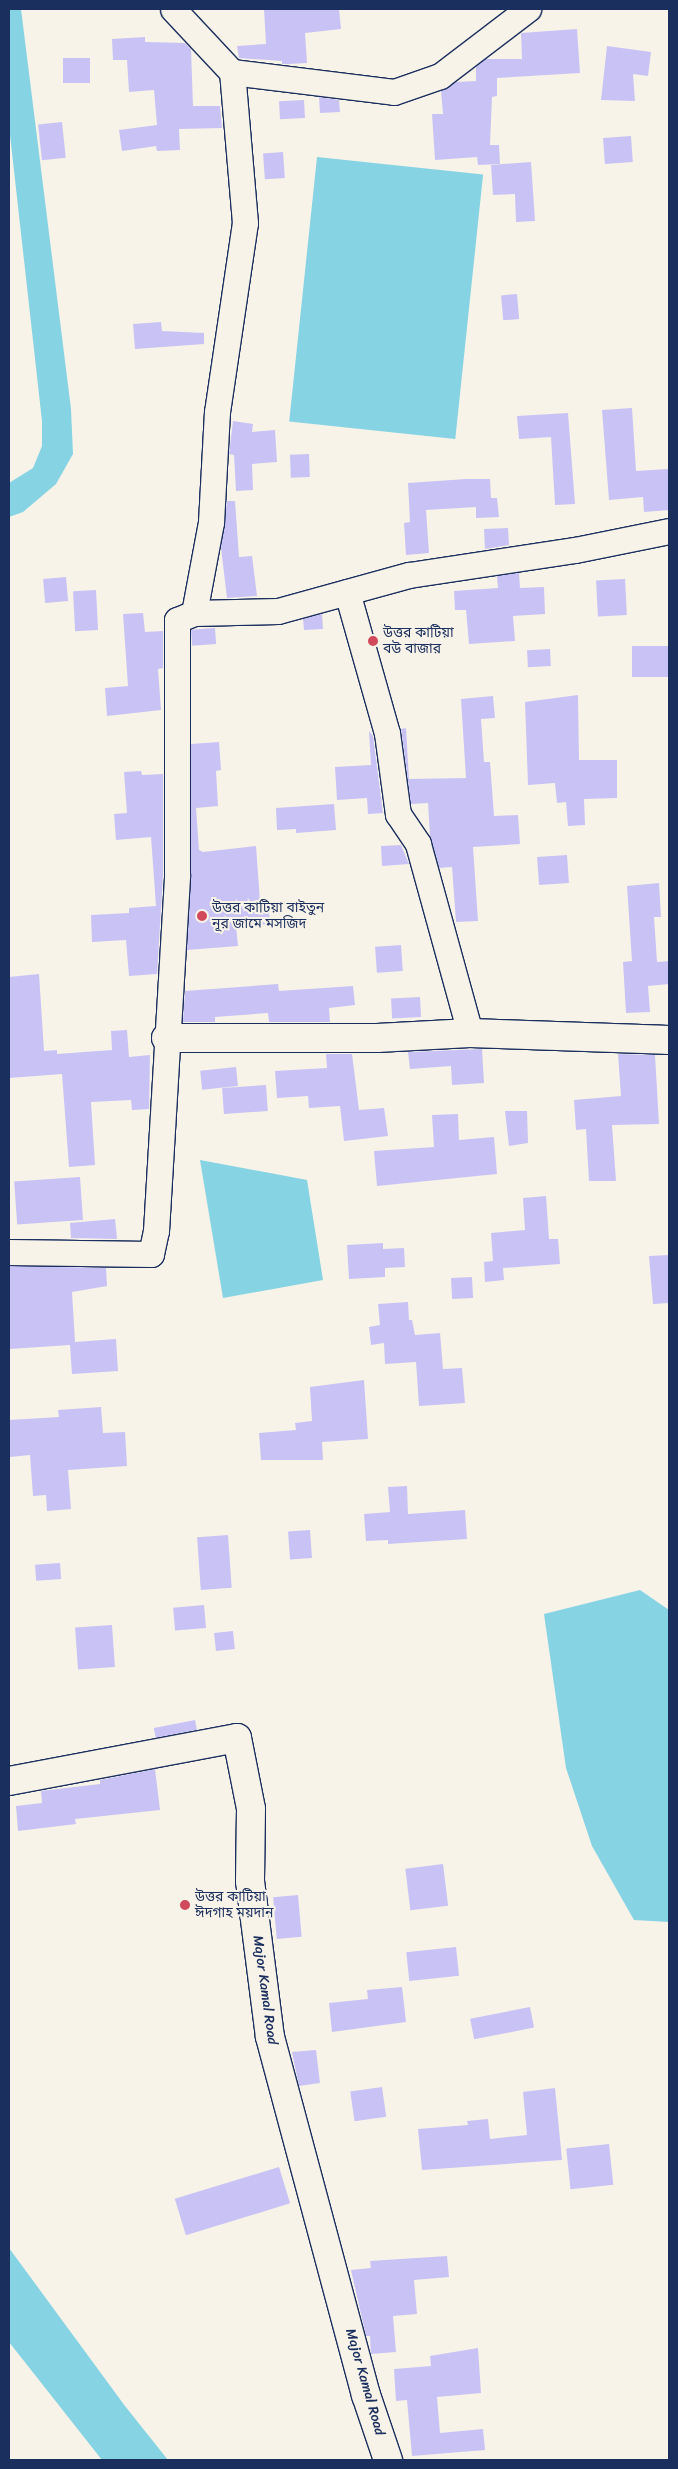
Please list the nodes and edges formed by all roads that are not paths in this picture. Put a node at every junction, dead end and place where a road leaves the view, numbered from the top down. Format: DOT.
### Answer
graph roads {
  1 [pos="173,9"];
  2 [pos="528,9"];
  3 [pos="232,72"];
  4 [pos="669,531"];
  5 [pos="347,592"];
  6 [pos="194,613"];
  7 [pos="470,1033"];
  8 [pos="166,1038"];
  9 [pos="669,1040"];
  10 [pos="9,1252"];
  11 [pos="9,1781"];
  12 [pos="388,2460"];
  1 -- 3 [label="street"];
  2 -- 3 [label="street"];
  3 -- 6 [label="street"];
  4 -- 5 [label="street"];
  5 -- 6 [label="street"];
  5 -- 7 [label="street"];
  6 -- 8 [label="street"];
  7 -- 8 [label="street"];
  7 -- 9 [label="street"];
  8 -- 10 [label="street"];
  11 -- 12 [label="street, Major Kamal Road"];
}
